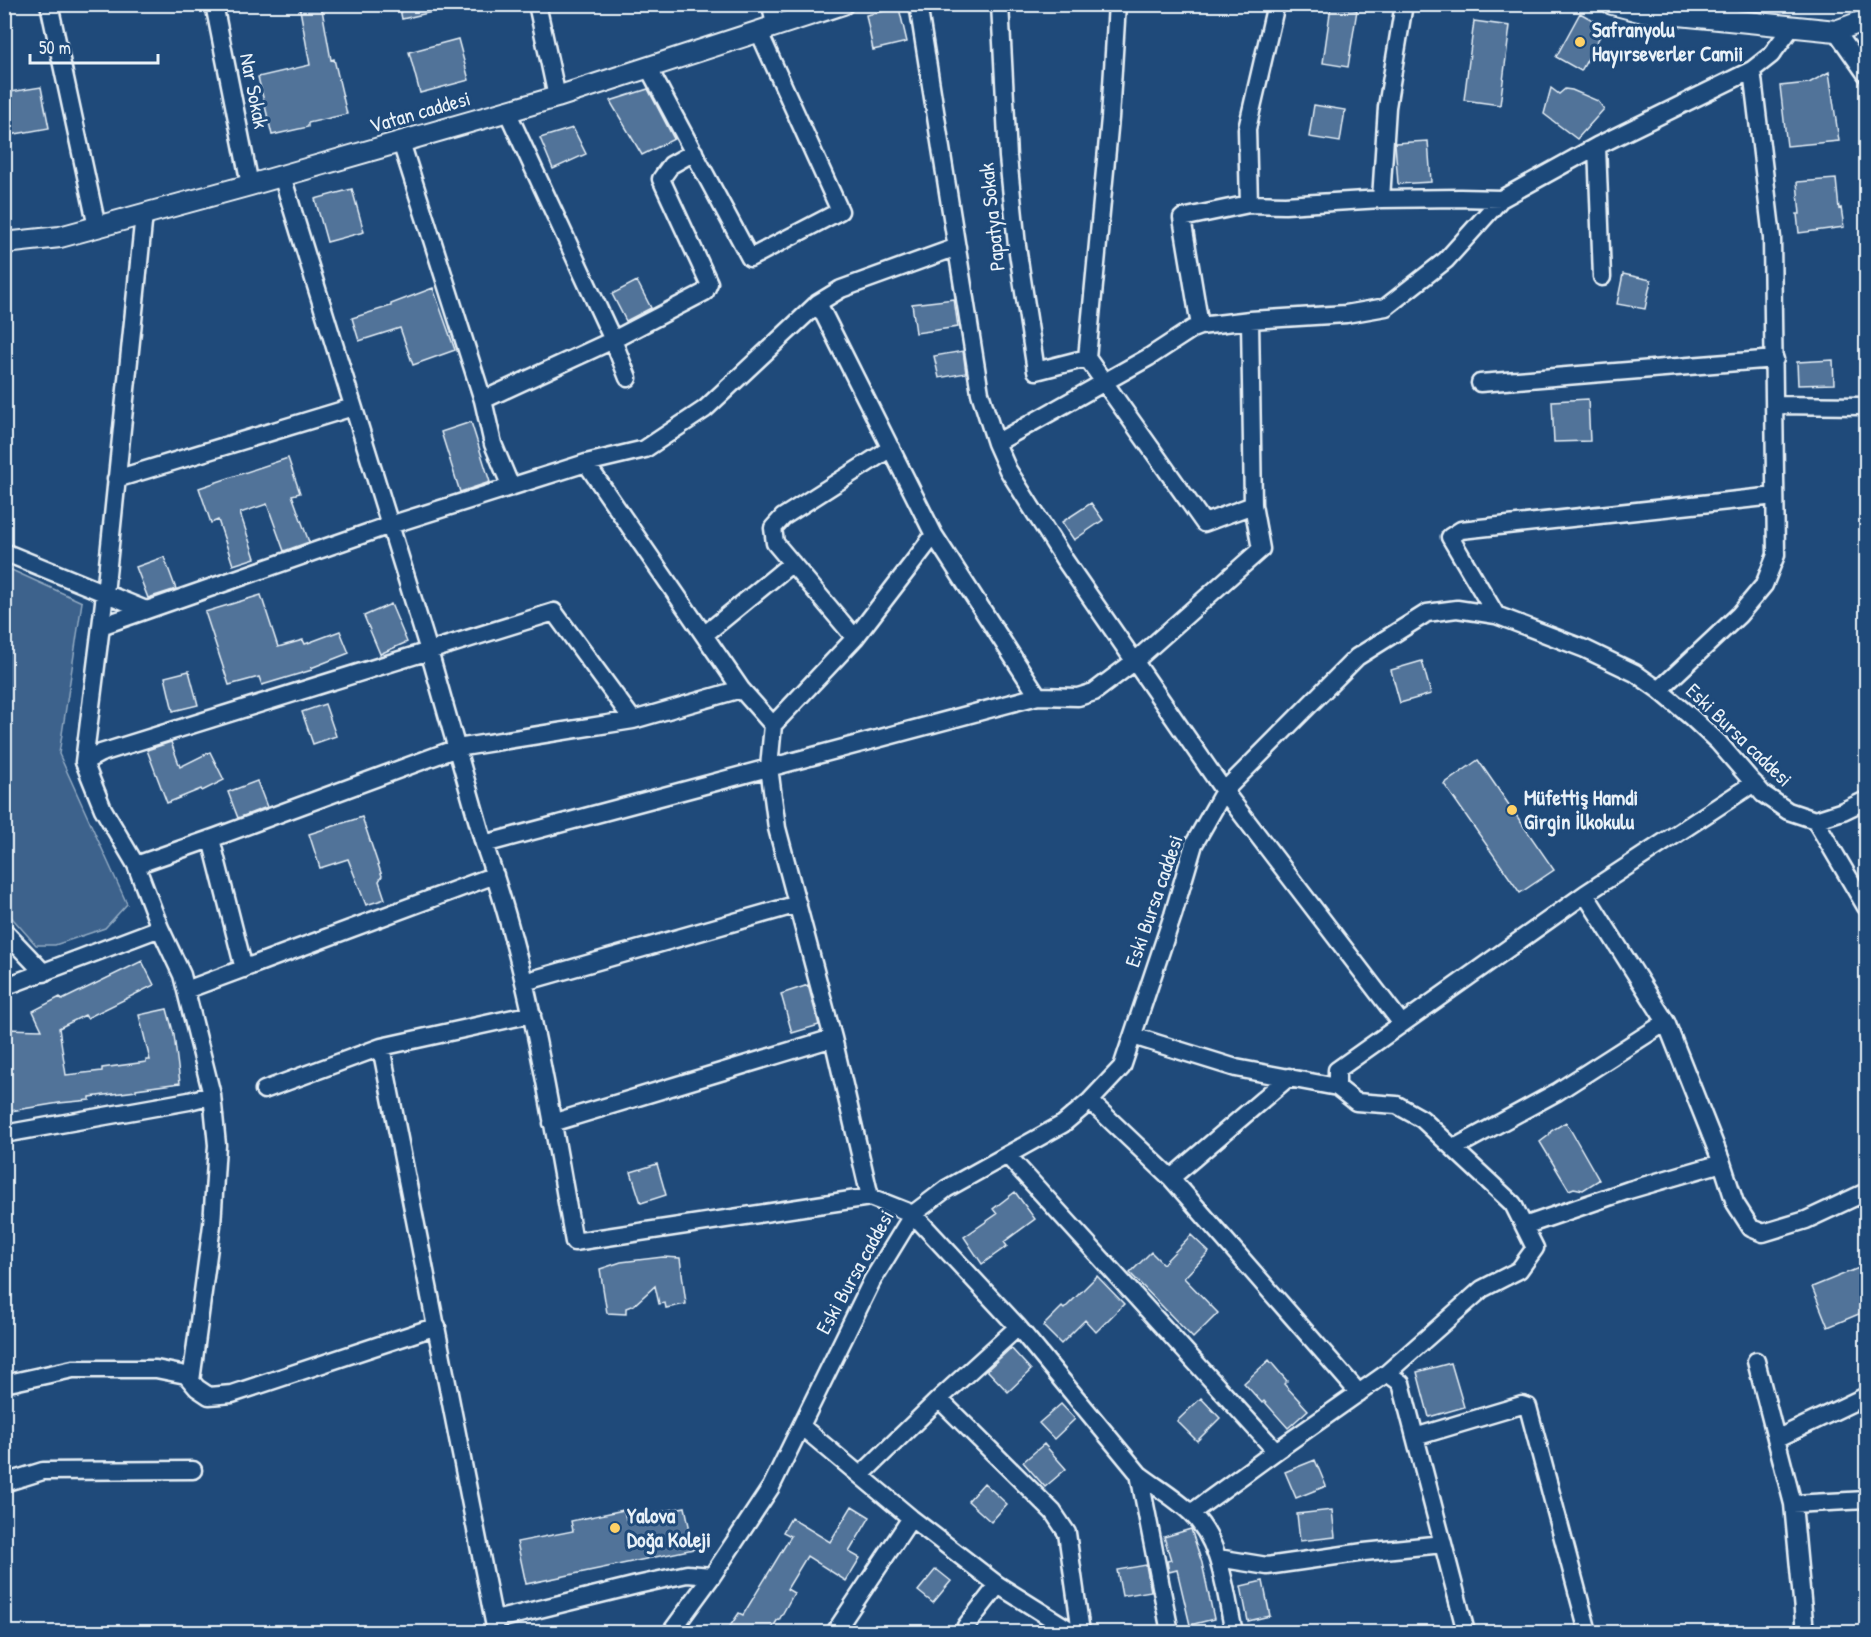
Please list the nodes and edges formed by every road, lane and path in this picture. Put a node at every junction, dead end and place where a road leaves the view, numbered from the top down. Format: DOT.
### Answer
graph roads {
  1 [pos="49,4"];
  2 [pos="214,4"];
  3 [pos="537,4"];
  4 [pos="771,4"];
  5 [pos="843,4"];
  6 [pos="918,4"];
  7 [pos="1000,4"];
  8 [pos="1117,4"];
  9 [pos="1276,4"];
  10 [pos="1404,4"];
  11 [pos="1612,4"];
  12 [pos="1728,12"];
  13 [pos="1866,20"];
  14 [pos="1791,28"];
  15 [pos="767,29"];
  16 [pos="1836,31"];
  17 [pos="648,67"];
  18 [pos="1752,70"];
  19 [pos="1866,74"];
  20 [pos="557,97"];
  21 [pos="507,111"];
  22 [pos="401,142"];
  23 [pos="1597,146"];
  24 [pos="694,152"];
  25 [pos="282,176"];
  26 [pos="250,185"];
  27 [pos="1381,199"];
  28 [pos="1501,200"];
  29 [pos="1250,204"];
  30 [pos="144,214"];
  31 [pos="97,227"];
  32 [pos="4,243"];
  33 [pos="957,247"];
  34 [pos="1602,277"];
  35 [pos="818,303"];
  36 [pos="1250,320"];
  37 [pos="1200,326"];
  38 [pos="613,340"];
  39 [pos="1087,358"];
  40 [pos="1774,359"];
  41 [pos="628,378"];
  42 [pos="1105,383"];
  43 [pos="1480,383"];
  44 [pos="483,400"];
  45 [pos="1775,405"];
  46 [pos="353,407"];
  47 [pos="1866,409"];
  48 [pos="996,443"];
  49 [pos="891,448"];
  50 [pos="586,464"];
  51 [pos="116,478"];
  52 [pos="511,487"];
  53 [pos="1775,496"];
  54 [pos="1253,505"];
  55 [pos="390,525"];
  56 [pos="934,535"];
  57 [pos="4,552"];
  58 [pos="792,563"];
  59 [pos="105,594"];
  60 [pos="146,610"];
  61 [pos="1496,615"];
  62 [pos="101,626"];
  63 [pos="704,635"];
  64 [pos="855,638"];
  65 [pos="429,651"];
  66 [pos="1136,661"];
  67 [pos="741,689"];
  68 [pos="1659,690"];
  69 [pos="1038,696"];
  70 [pos="633,720"];
  71 [pos="773,725"];
  72 [pos="457,748"];
  73 [pos="84,762"];
  74 [pos="769,767"];
  75 [pos="1754,783"];
  76 [pos="1224,791"];
  77 [pos="1866,800"];
  78 [pos="1815,820"];
  79 [pos="212,839"];
  80 [pos="484,844"];
  81 [pos="136,865"];
  82 [pos="495,875"];
  83 [pos="1585,894"];
  84 [pos="798,904"];
  85 [pos="1866,907"];
  86 [pos="160,928"];
  87 [pos="4,931"];
  88 [pos="244,969"];
  89 [pos="44,973"];
  90 [pos="524,982"];
  91 [pos="4,987"];
  92 [pos="186,990"];
  93 [pos="532,1014"];
  94 [pos="1666,1022"];
  95 [pos="1402,1024"];
  96 [pos="1132,1036"];
  97 [pos="833,1038"];
  98 [pos="381,1047"];
  99 [pos="1289,1077"];
  100 [pos="1337,1087"];
  101 [pos="264,1090"];
  102 [pos="212,1095"];
  103 [pos="1090,1101"];
  104 [pos="552,1123"];
  105 [pos="4,1134"];
  106 [pos="1454,1148"];
  107 [pos="1007,1155"];
  108 [pos="1722,1163"];
  109 [pos="1171,1178"];
  110 [pos="1866,1192"];
  111 [pos="870,1197"];
  112 [pos="914,1214"];
  113 [pos="1524,1226"];
  114 [pos="436,1326"];
  115 [pos="1018,1327"];
  116 [pos="1756,1361"];
  117 [pos="1387,1373"];
  118 [pos="191,1382"];
  119 [pos="4,1384"];
  120 [pos="1359,1393"];
  121 [pos="1866,1396"];
  122 [pos="939,1400"];
  123 [pos="801,1426"];
  124 [pos="1415,1437"];
  125 [pos="1776,1439"];
  126 [pos="1276,1451"];
  127 [pos="193,1470"];
  128 [pos="1138,1474"];
  129 [pos="861,1475"];
  130 [pos="4,1484"];
  131 [pos="1866,1500"];
  132 [pos="1793,1504"];
  133 [pos="1191,1513"];
  134 [pos="911,1518"];
  135 [pos="1443,1544"];
  136 [pos="1218,1558"];
  137 [pos="712,1576"];
  138 [pos="998,1585"];
  139 [pos="496,1626"];
  140 [pos="671,1632"];
  141 [pos="835,1632"];
  142 [pos="968,1632"];
  143 [pos="1073,1632"];
  144 [pos="1081,1632"];
  145 [pos="1170,1632"];
  146 [pos="1234,1632"];
  147 [pos="1467,1632"];
  148 [pos="1588,1632"];
  149 [pos="1805,1632"];
  1 -- 31 [label="street"];
  2 -- 26 [label="street, Nar Sokak"];
  3 -- 20 [label="street"];
  4 -- 15 [label="street"];
  5 -- 15 [label="street, Vatan caddesi"];
  6 -- 33 [label="street"];
  7 -- 39 [label="street, Papatya Sokak"];
  8 -- 39 [label="street"];
  9 -- 29 [label="street"];
  10 -- 27 [label="street"];
  11 -- 12 [label="street"];
  12 -- 14 [label="street"];
  13 -- 16 [label="street"];
  14 -- 16 [label="street"];
  14 -- 18 [label="street"];
  15 -- 17 [label="street, Vatan caddesi"];
  15 -- 24 [label="street"];
  16 -- 19 [label="street"];
  17 -- 20 [label="street, Vatan caddesi"];
  17 -- 24 [label="street"];
  18 -- 23 [label="street"];
  18 -- 40 [label="street"];
  20 -- 21 [label="street, Vatan caddesi"];
  21 -- 22 [label="street, Vatan caddesi"];
  21 -- 38 [label="street"];
  22 -- 25 [label="street, Vatan caddesi"];
  22 -- 44 [label="street"];
  23 -- 28 [label="street"];
  23 -- 34 [label="street"];
  24 -- 38 [label="street"];
  25 -- 26 [label="street, Vatan caddesi"];
  25 -- 46 [label="street"];
  26 -- 30 [label="street, Vatan caddesi"];
  27 -- 28 [label="street"];
  27 -- 29 [label="street"];
  28 -- 36 [label="street"];
  29 -- 37 [label="street"];
  30 -- 31 [label="street, Vatan caddesi"];
  30 -- 51 [label="street"];
  31 -- 32 [label="street, Vatan caddesi"];
  33 -- 35 [label="street"];
  33 -- 48 [label="street"];
  35 -- 49 [label="street"];
  35 -- 50 [label="street"];
  36 -- 37 [label="street"];
  36 -- 54 [label="street"];
  37 -- 42 [label="street"];
  38 -- 41 [label="street"];
  38 -- 44 [label="street"];
  39 -- 42 [label="street"];
  40 -- 43 [label="street"];
  40 -- 45 [label="street"];
  42 -- 48 [label="street"];
  42 -- 54 [label="street"];
  44 -- 52 [label="street"];
  45 -- 47 [label="street"];
  45 -- 53 [label="street"];
  46 -- 51 [label="street"];
  46 -- 55 [label="street"];
  48 -- 66 [label="street"];
  49 -- 56 [label="street"];
  49 -- 58 [label="street"];
  50 -- 52 [label="street"];
  50 -- 63 [label="street"];
  51 -- 59 [label="street"];
  52 -- 55 [label="street"];
  53 -- 61 [label="street"];
  53 -- 68 [label="street"];
  54 -- 66 [label="street"];
  55 -- 60 [label="street"];
  55 -- 65 [label="street"];
  56 -- 64 [label="street"];
  56 -- 69 [label="street"];
  57 -- 59 [label="street"];
  58 -- 63 [label="street"];
  58 -- 64 [label="street"];
  59 -- 60 [label="street"];
  59 -- 62 [label="street"];
  60 -- 62 [label="street"];
  61 -- 68 [label="street, Eski Bursa caddesi"];
  61 -- 76 [label="street, Eski Bursa caddesi"];
  62 -- 73 [label="street"];
  63 -- 67 [label="street"];
  64 -- 71 [label="street"];
  65 -- 70 [label="street"];
  65 -- 72 [label="street"];
  65 -- 73 [label="street"];
  66 -- 69 [label="street"];
  66 -- 76 [label="street"];
  67 -- 70 [label="street"];
  67 -- 71 [label="street"];
  68 -- 75 [label="street, Eski Bursa caddesi"];
  69 -- 74 [label="street"];
  70 -- 72 [label="street"];
  71 -- 74 [label="street"];
  72 -- 79 [label="street"];
  72 -- 80 [label="street"];
  73 -- 81 [label="street"];
  74 -- 80 [label="street"];
  74 -- 84 [label="street"];
  75 -- 78 [label="street, Eski Bursa caddesi"];
  75 -- 83 [label="street"];
  76 -- 95 [label="street"];
  76 -- 96 [label="street, Eski Bursa caddesi"];
  77 -- 78 [label="street"];
  78 -- 85 [label="street"];
  79 -- 81 [label="street"];
  79 -- 88 [label="street"];
  80 -- 82 [label="street"];
  81 -- 86 [label="street"];
  82 -- 88 [label="street"];
  82 -- 90 [label="street"];
  83 -- 94 [label="street"];
  83 -- 95 [label="street"];
  84 -- 90 [label="street"];
  84 -- 97 [label="street"];
  86 -- 89 [label="street"];
  86 -- 92 [label="street"];
  87 -- 89 [label="street"];
  88 -- 92 [label="street"];
  89 -- 91 [label="street"];
  90 -- 93 [label="street"];
  92 -- 102 [label="street"];
  93 -- 98 [label="street"];
  93 -- 104 [label="street"];
  94 -- 106 [label="street"];
  94 -- 108 [label="street"];
  95 -- 100 [label="street"];
  96 -- 99 [label="street"];
  96 -- 103 [label="street, Eski Bursa caddesi"];
  97 -- 104 [label="street"];
  97 -- 111 [label="street"];
  98 -- 101 [label="street"];
  98 -- 114 [label="street"];
  99 -- 100 [label="street"];
  99 -- 109 [label="street"];
  100 -- 106 [label="street"];
  102 -- 105 [label="street"];
  102 -- 118 [label="street"];
  103 -- 107 [label="street, Eski Bursa caddesi"];
  103 -- 109 [label="street"];
  104 -- 111 [label="street"];
  106 -- 113 [label="street"];
  107 -- 112 [label="street, Eski Bursa caddesi"];
  107 -- 126 [label="street"];
  108 -- 110 [label="street"];
  108 -- 113 [label="street"];
  109 -- 120 [label="street"];
  111 -- 112 [label="street"];
  112 -- 115 [label="street"];
  112 -- 123 [label="street, Eski Bursa caddesi"];
  113 -- 117 [label="street"];
  114 -- 118 [label="street"];
  114 -- 139 [label="street"];
  115 -- 122 [label="street"];
  115 -- 128 [label="street"];
  116 -- 125 [label="street"];
  117 -- 120 [label="street"];
  117 -- 124 [label="street"];
  118 -- 119 [label="street"];
  120 -- 126 [label="street"];
  121 -- 125 [label="street"];
  122 -- 129 [label="street"];
  122 -- 144 [label="street"];
  123 -- 129 [label="street"];
  123 -- 137 [label="street, Eski Bursa caddesi"];
  124 -- 135 [label="street"];
  124 -- 148 [label="street"];
  125 -- 132 [label="street"];
  126 -- 133 [label="street"];
  127 -- 130 [label="street"];
  128 -- 133 [label="street"];
  128 -- 145 [label="street"];
  129 -- 134 [label="street"];
  131 -- 132 [label="street"];
  132 -- 149 [label="street"];
  133 -- 136 [label="street"];
  134 -- 138 [label="street"];
  134 -- 141 [label="street"];
  135 -- 136 [label="street"];
  135 -- 147 [label="street"];
  136 -- 146 [label="street"];
  137 -- 139 [label="street"];
  137 -- 140 [label="street, Eski Bursa caddesi"];
  138 -- 142 [label="street"];
  138 -- 143 [label="street"];
}
